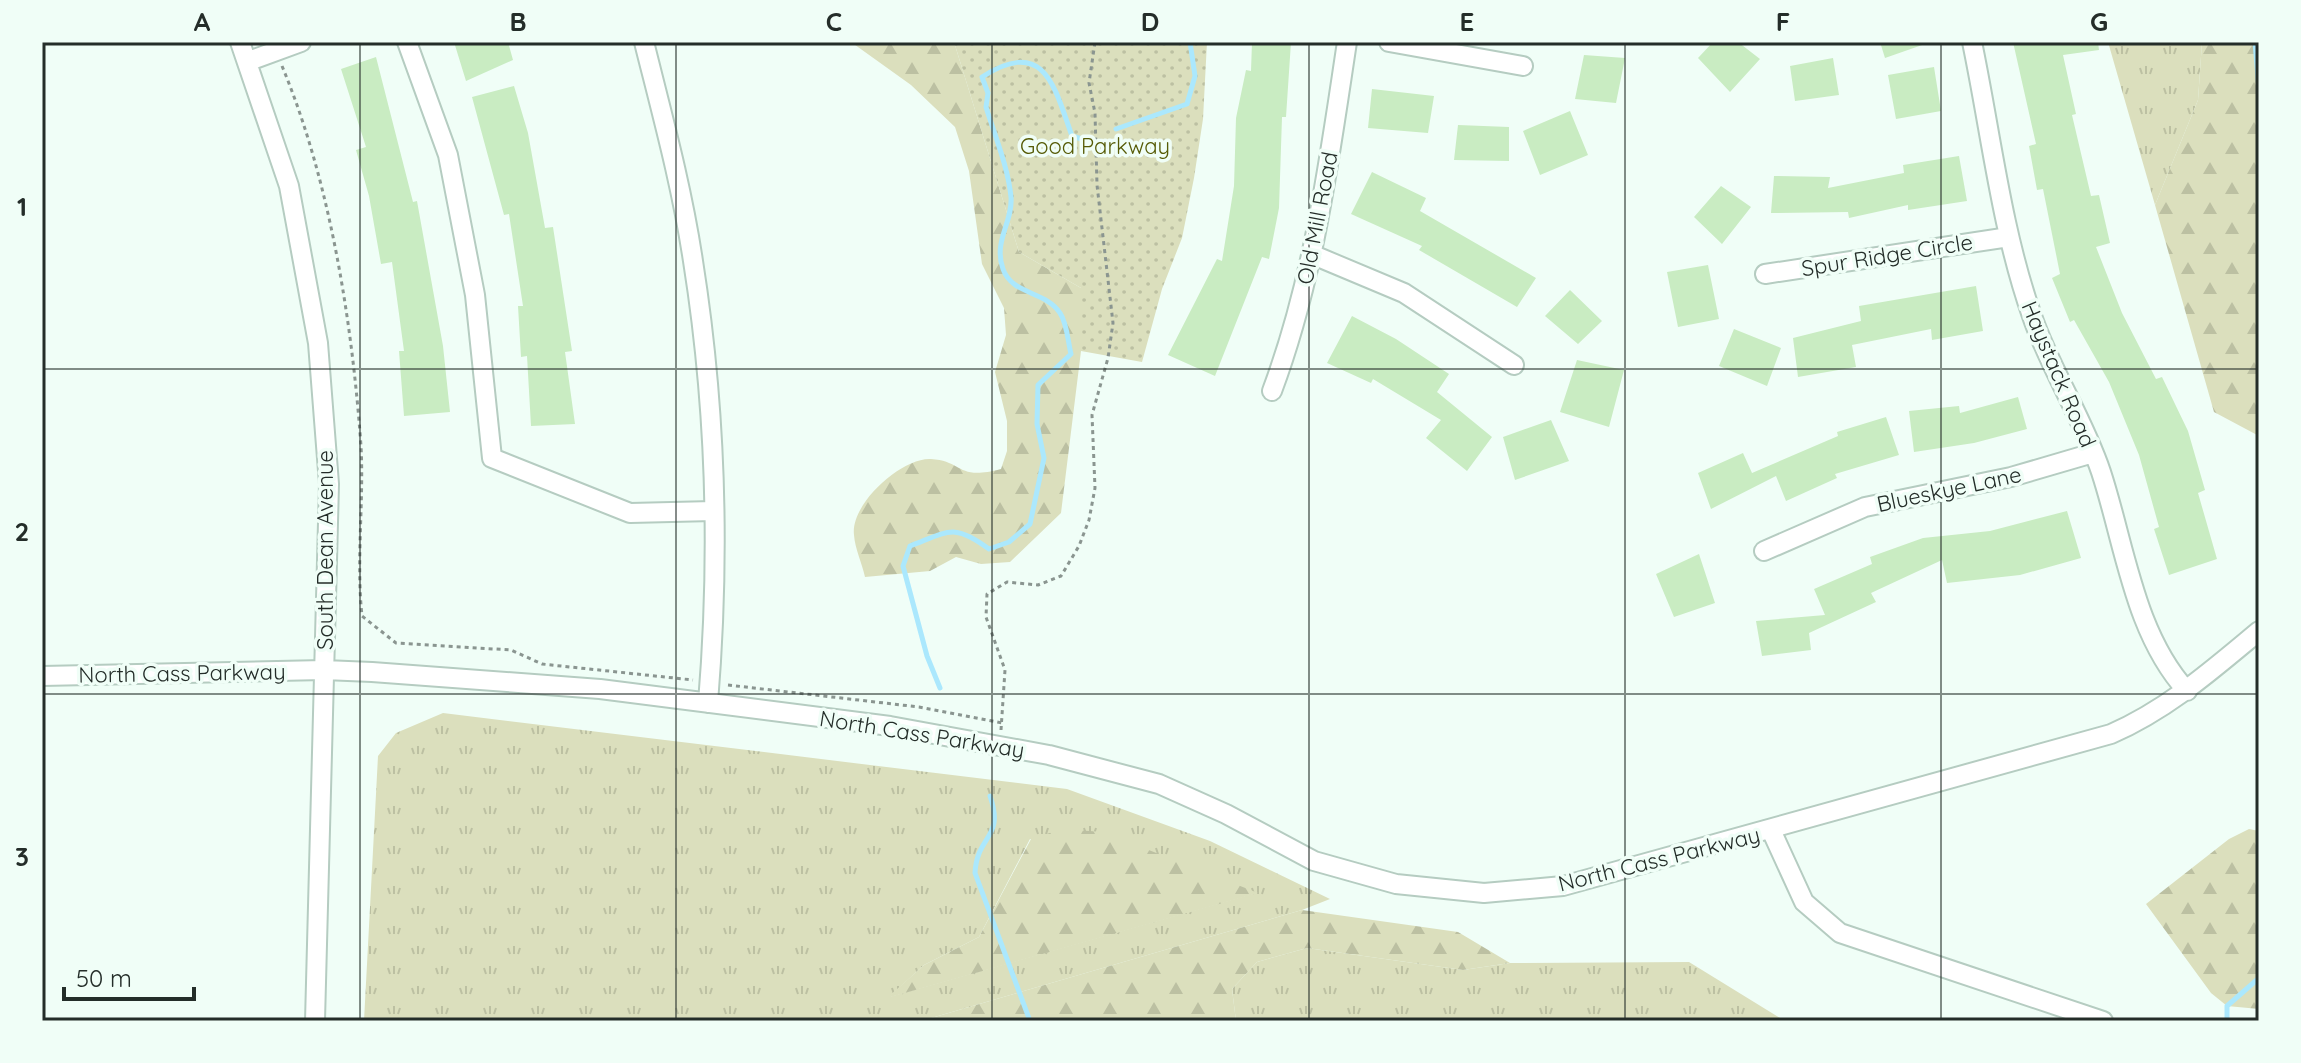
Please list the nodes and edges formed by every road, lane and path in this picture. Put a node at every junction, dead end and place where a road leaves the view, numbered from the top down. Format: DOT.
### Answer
graph roads {
  1 [pos="240,42"];
  2 [pos="301,42"];
  3 [pos="407,42"];
  4 [pos="644,42"];
  5 [pos="1095,42"];
  6 [pos="1347,42"];
  7 [pos="1389,42"];
  8 [pos="1972,42"];
  9 [pos="277,51"];
  10 [pos="249,61"];
  11 [pos="1523,66"];
  12 [pos="2009,237"];
  13 [pos="1311,254"];
  14 [pos="1765,274"];
  15 [pos="1514,365"];
  16 [pos="1272,391"];
  17 [pos="2093,453"];
  18 [pos="713,511"];
  19 [pos="1764,551"];
  20 [pos="2259,631"];
  21 [pos="385,636"];
  22 [pos="324,670"];
  23 [pos="42,676"];
  24 [pos="2187,691"];
  25 [pos="708,703"];
  26 [pos="998,746"];
  27 [pos="1771,830"];
  28 [pos="315,1021"];
  29 [pos="2103,1021"];
  1 -- 10 [label="street, South Dean Avenue"];
  2 -- 9 [label="street"];
  3 -- 18 [label="street"];
  4 -- 18 [label="street"];
  5 -- 26 [label="path"];
  6 -- 13 [label="street, Old Mill Road"];
  7 -- 11 [label="street"];
  8 -- 12 [label="street, Haystack Road"];
  9 -- 10 [label="street"];
  9 -- 21 [label="path"];
  10 -- 22 [label="street, South Dean Avenue"];
  12 -- 14 [label="street, Spur Ridge Circle"];
  12 -- 17 [label="street, Haystack Road"];
  13 -- 15 [label="street"];
  13 -- 16 [label="street, Old Mill Road"];
  17 -- 19 [label="street, Blueskye Lane"];
  17 -- 24 [label="street, Haystack Road"];
  18 -- 25 [label="street"];
  20 -- 24 [label="street, North Cass Parkway"];
  22 -- 23 [label="street, North Cass Parkway"];
  22 -- 25 [label="street, North Cass Parkway"];
  22 -- 28 [label="street, South Dean Avenue"];
  24 -- 27 [label="street, North Cass Parkway"];
  25 -- 26 [label="street, North Cass Parkway"];
  26 -- 27 [label="street, North Cass Parkway"];
  27 -- 29 [label="street, North Cass Parkway"];
}
